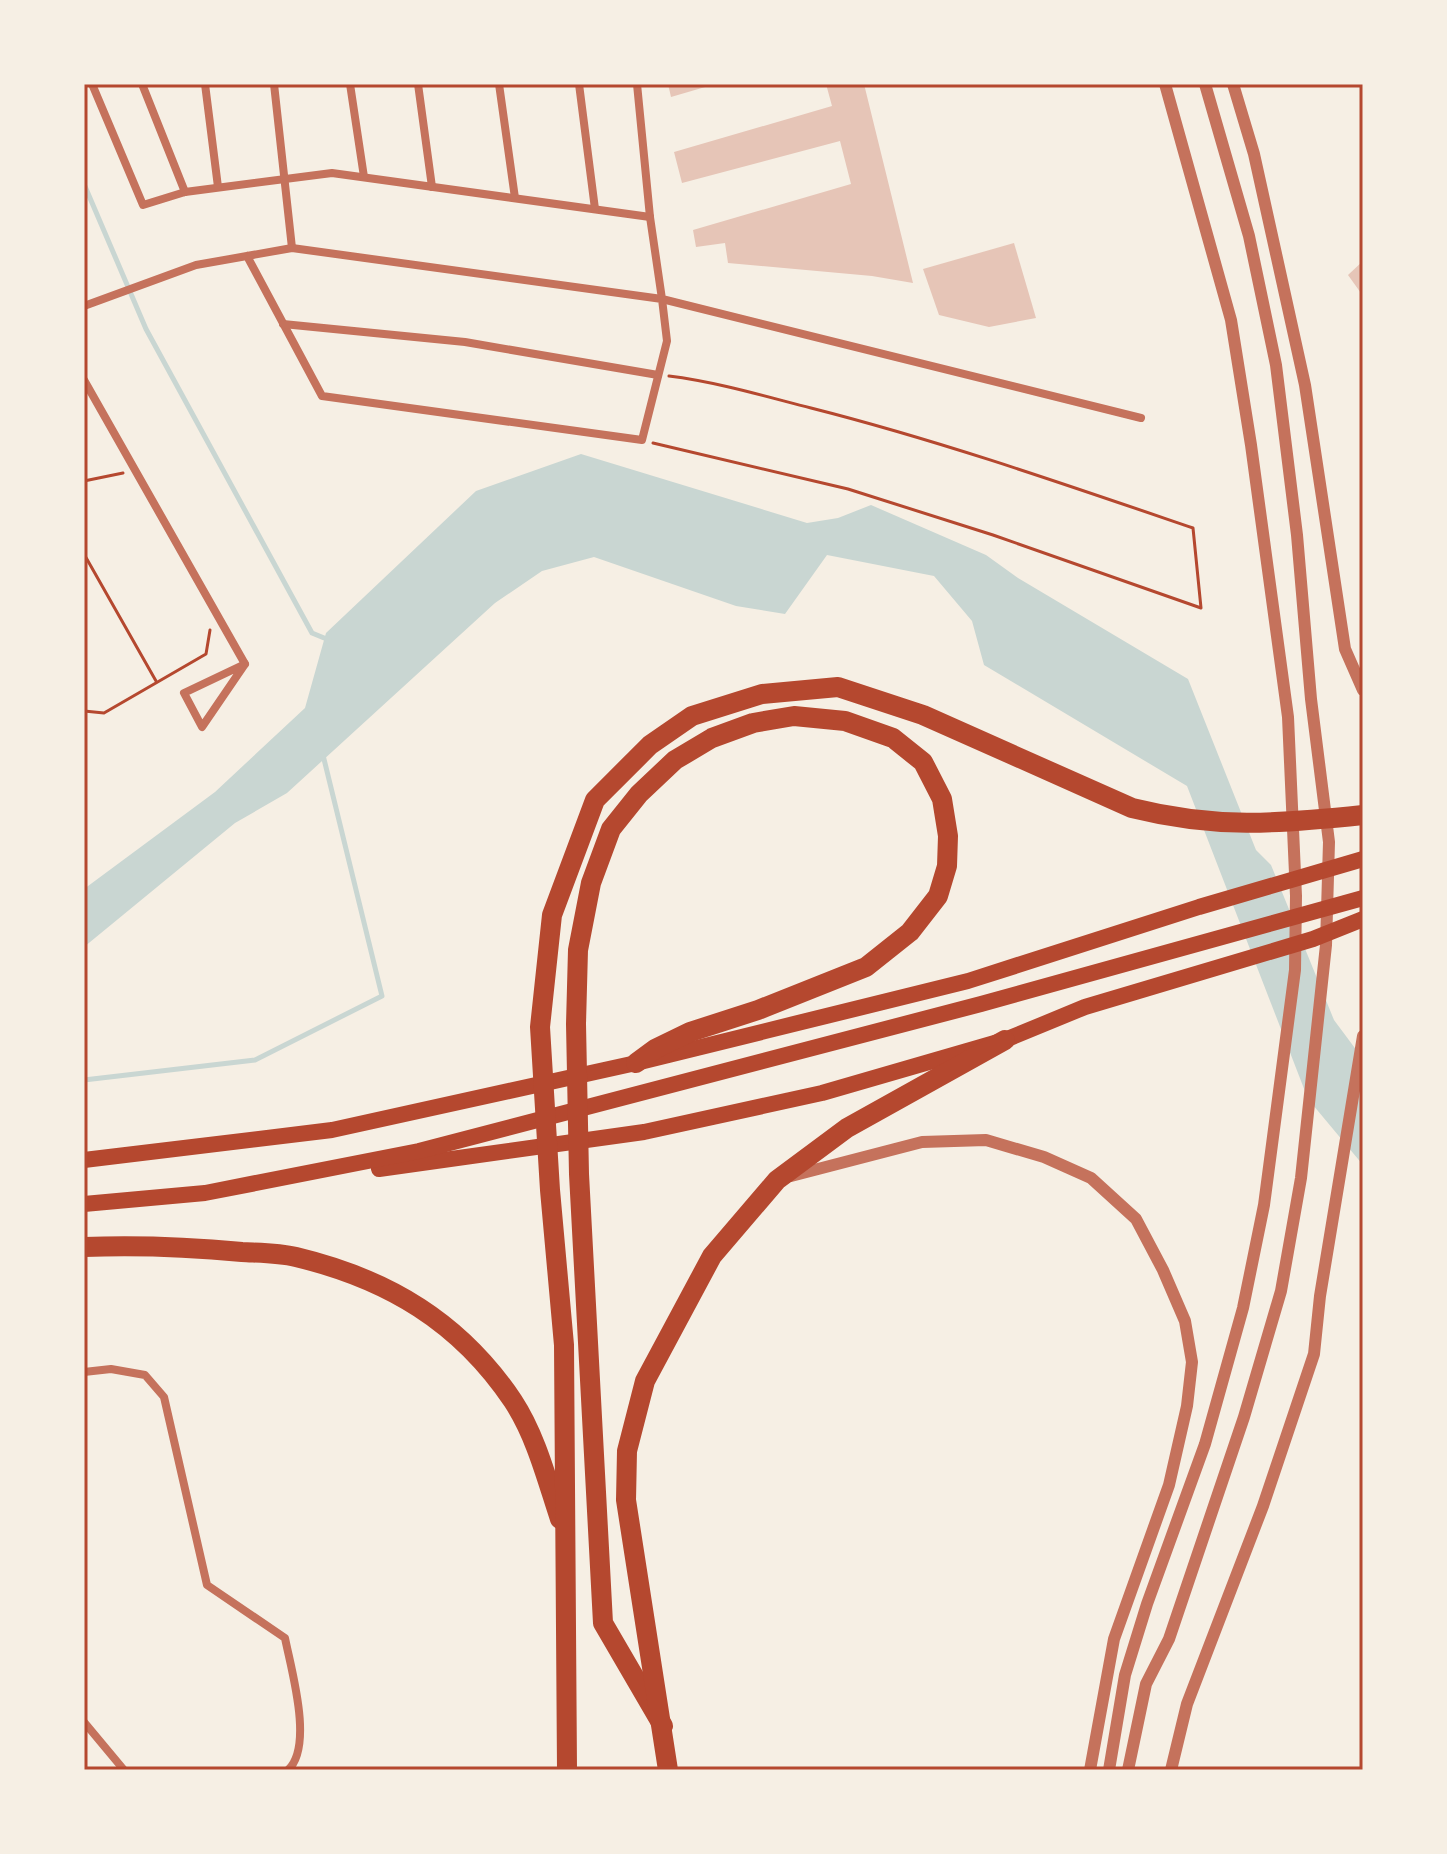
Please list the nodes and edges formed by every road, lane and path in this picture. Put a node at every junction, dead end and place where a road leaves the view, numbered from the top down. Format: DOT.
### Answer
graph roads {
  1 [pos="92,84"];
  2 [pos="142,84"];
  3 [pos="205,84"];
  4 [pos="274,84"];
  5 [pos="350,84"];
  6 [pos="418,84"];
  7 [pos="499,84"];
  8 [pos="579,84"];
  9 [pos="637,84"];
  10 [pos="1165,84"];
  11 [pos="1205,84"];
  12 [pos="1233,84"];
  13 [pos="284,177"];
  14 [pos="364,177"];
  15 [pos="218,187"];
  16 [pos="432,187"];
  17 [pos="185,192"];
  18 [pos="515,198"];
  19 [pos="595,209"];
  20 [pos="650,217"];
  21 [pos="292,248"];
  22 [pos="247,256"];
  23 [pos="662,299"];
  24 [pos="84,306"];
  25 [pos="283,324"];
  26 [pos="658,375"];
  27 [pos="84,380"];
  28 [pos="1141,418"];
  29 [pos="642,440"];
  30 [pos="123,473"];
  31 [pos="84,481"];
  32 [pos="84,554"];
  33 [pos="210,628"];
  34 [pos="245,664"];
  35 [pos="156,681"];
  36 [pos="1363,690"];
  37 [pos="84,711"];
  38 [pos="1363,815"];
  39 [pos="1363,859"];
  40 [pos="1363,898"];
  41 [pos="1363,919"];
  42 [pos="1363,927"];
  43 [pos="1313,939"];
  44 [pos="1363,1036"];
  45 [pos="1005,1040"];
  46 [pos="636,1063"];
  47 [pos="84,1160"];
  48 [pos="777,1180"];
  49 [pos="205,1193"];
  50 [pos="84,1204"];
  51 [pos="84,1247"];
  52 [pos="84,1372"];
  53 [pos="567,1540"];
  54 [pos="84,1722"];
  55 [pos="663,1726"];
  56 [pos="124,1770"];
  57 [pos="288,1770"];
  58 [pos="567,1770"];
  59 [pos="668,1770"];
  60 [pos="1090,1770"];
  61 [pos="1109,1770"];
  62 [pos="1128,1770"];
  63 [pos="1171,1770"];
  1 -- 17 [label="street"];
  2 -- 17 [label="street"];
  3 -- 15 [label="street"];
  4 -- 13 [label="street"];
  5 -- 14 [label="street"];
  6 -- 16 [label="street"];
  7 -- 18 [label="street"];
  8 -- 19 [label="street"];
  9 -- 20 [label="street"];
  10 -- 61 [label="street"];
  11 -- 62 [label="street"];
  12 -- 36 [label="street"];
  13 -- 14 [label="street"];
  13 -- 15 [label="street"];
  13 -- 21 [label="street"];
  14 -- 16 [label="street"];
  15 -- 17 [label="street"];
  16 -- 18 [label="street"];
  18 -- 19 [label="street"];
  19 -- 20 [label="street"];
  20 -- 23 [label="street"];
  21 -- 22 [label="street"];
  21 -- 23 [label="street"];
  22 -- 24 [label="street"];
  22 -- 25 [label="street"];
  23 -- 26 [label="street"];
  23 -- 28 [label="street"];
  25 -- 26 [label="street"];
  25 -- 29 [label="street"];
  26 -- 29 [label="street"];
  26 -- 29 [label="path"];
  27 -- 34 [label="street"];
  30 -- 31 [label="path"];
  32 -- 35 [label="path"];
  33 -- 35 [label="path"];
  34 -- 34 [label="street"];
  35 -- 37 [label="path"];
  38 -- 53 [label="highway"];
  39 -- 46 [label="main road"];
  40 -- 49 [label="main road"];
  41 -- 43 [label="main road"];
  42 -- 43 [label="street"];
  43 -- 45 [label="main road"];
  44 -- 63 [label="street"];
  45 -- 48 [label="highway"];
  45 -- 49 [label="main road"];
  46 -- 47 [label="main road"];
  46 -- 55 [label="highway"];
  48 -- 55 [label="highway"];
  48 -- 60 [label="street"];
  49 -- 50 [label="main road"];
  51 -- 53 [label="highway"];
  52 -- 57 [label="street"];
  53 -- 58 [label="highway"];
  54 -- 56 [label="street"];
  55 -- 59 [label="highway"];
}
